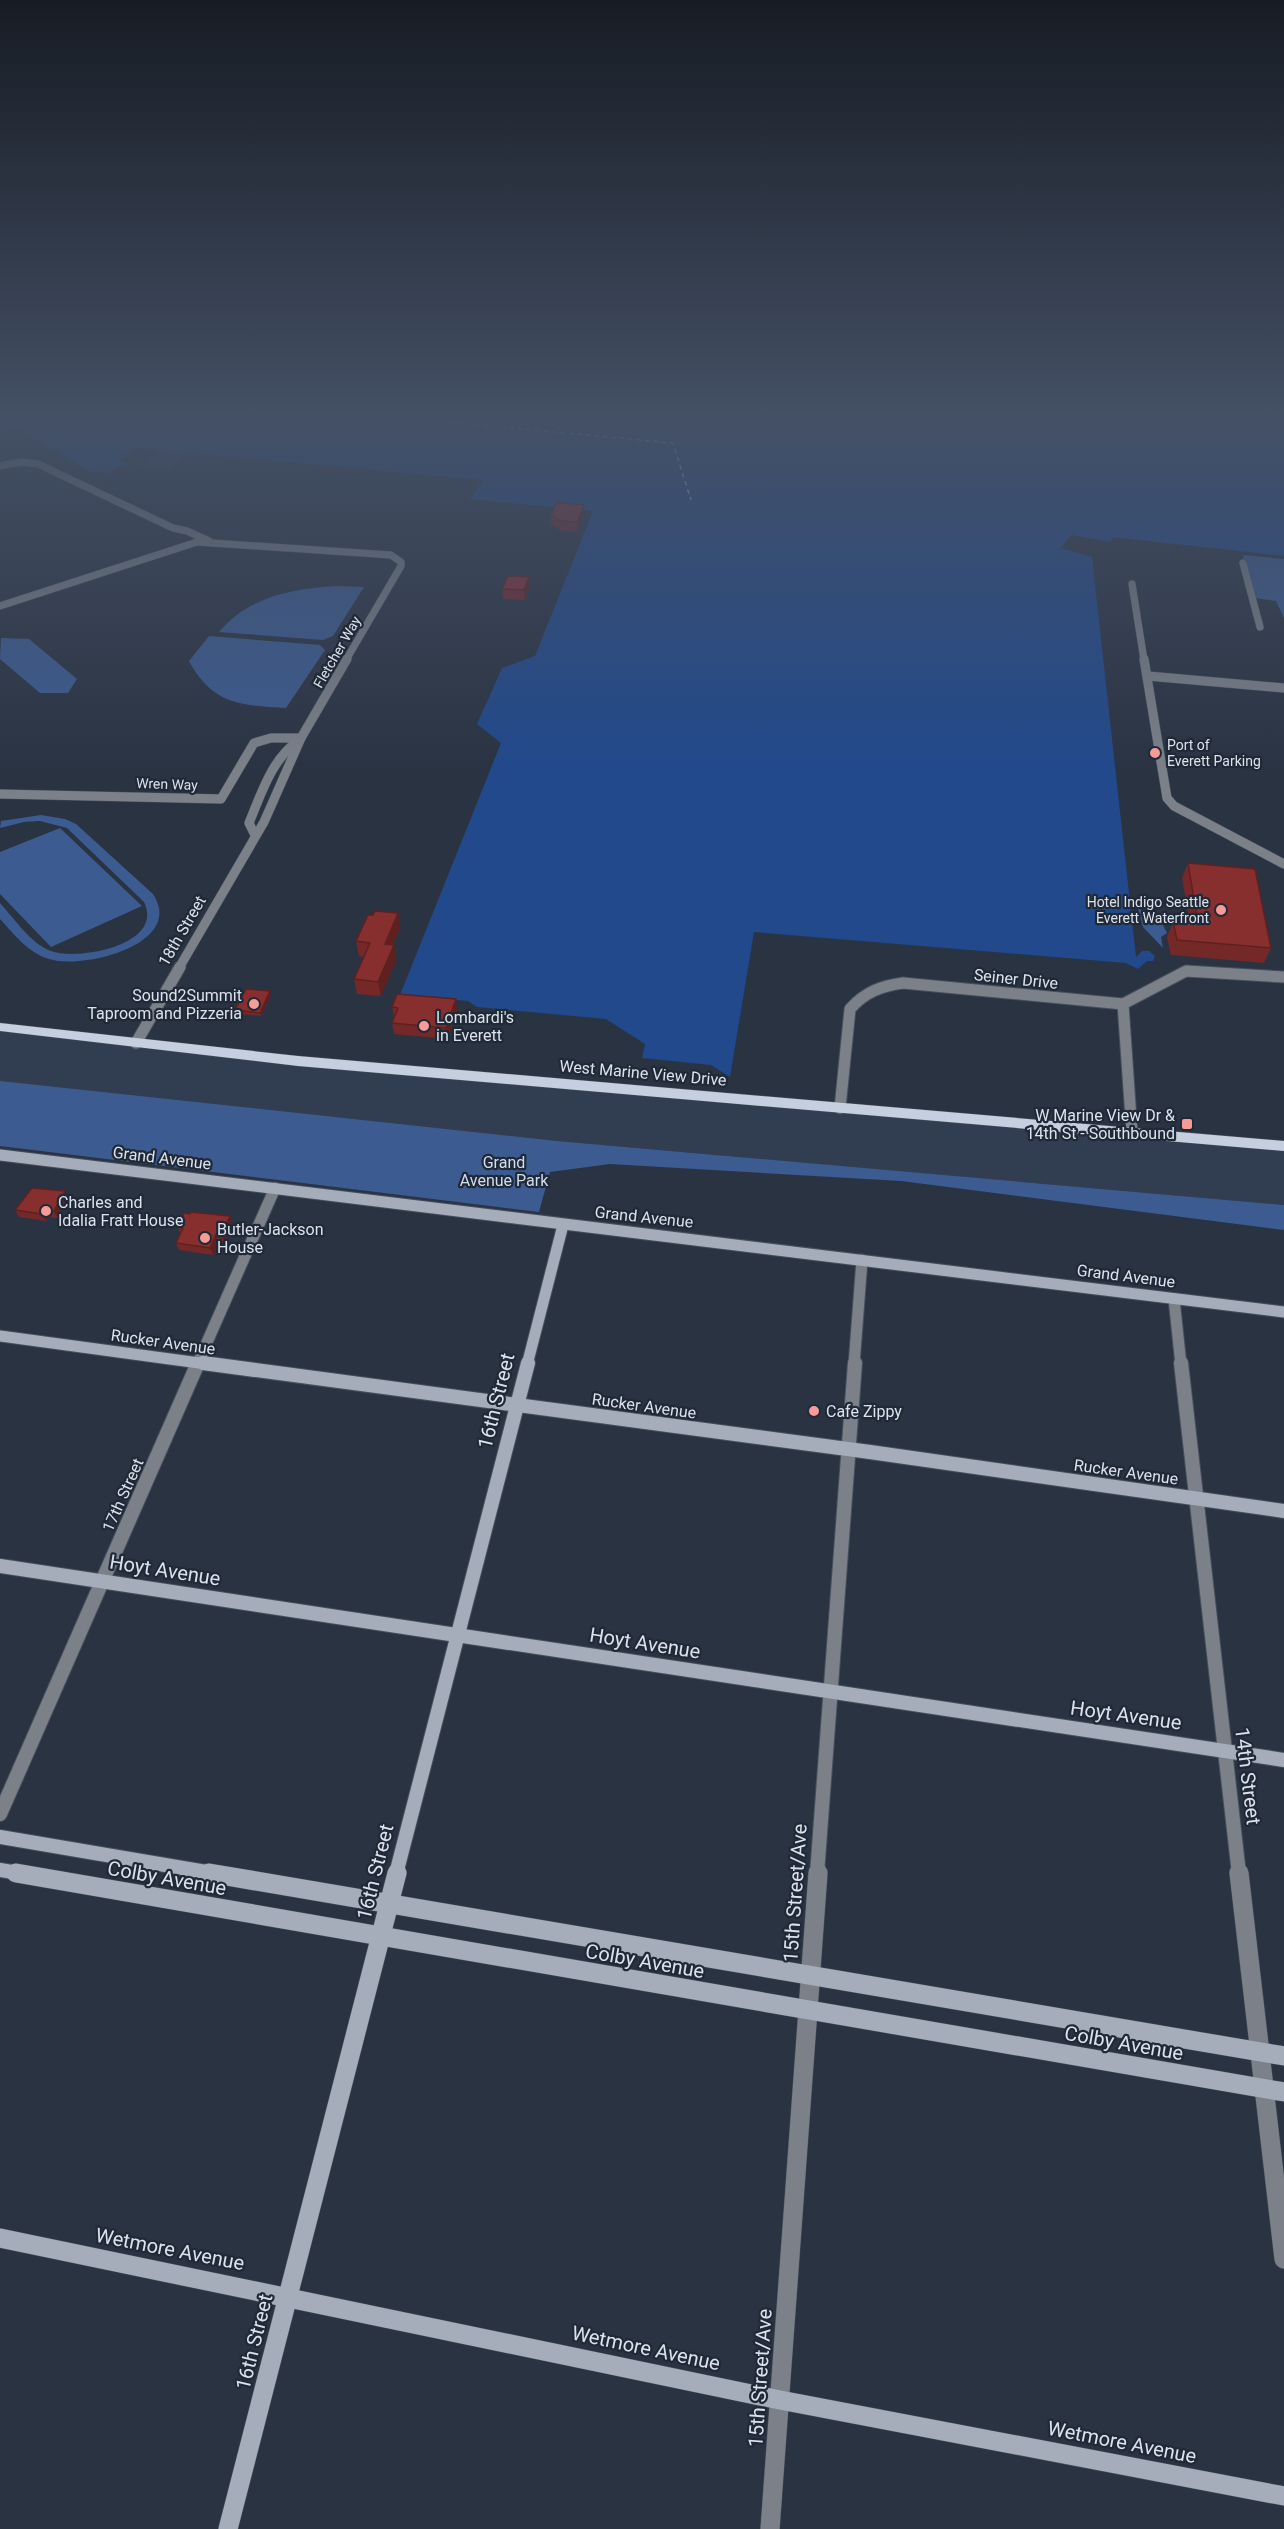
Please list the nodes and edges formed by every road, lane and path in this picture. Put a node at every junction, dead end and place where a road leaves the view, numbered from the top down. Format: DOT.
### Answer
graph roads {
  1 [pos="187,538"];
  2 [pos="201,538"];
  3 [pos="196,542"];
  4 [pos="209,542"];
  5 [pos="1243,562"];
  6 [pos="1132,584"];
  7 [pos="0,606"];
  8 [pos="1260,627"];
  9 [pos="1148,676"];
  10 [pos="1284,688"];
  11 [pos="301,738"];
  12 [pos="0,794"];
  13 [pos="255,835"];
  14 [pos="1284,864"];
  15 [pos="1282,977"];
  16 [pos="1123,1004"];
  17 [pos="0,1026"];
  18 [pos="136,1043"];
  19 [pos="840,1108"];
  20 [pos="1132,1133"];
  21 [pos="1284,1146"];
  22 [pos="0,1156"];
  23 [pos="275,1188"];
  24 [pos="563,1225"];
  25 [pos="862,1260"];
  26 [pos="1174,1299"];
  27 [pos="1284,1312"];
  28 [pos="0,1336"];
  29 [pos="199,1363"];
  30 [pos="517,1406"];
  31 [pos="848,1450"];
  32 [pos="1195,1498"];
  33 [pos="1284,1511"];
  34 [pos="0,1566"];
  35 [pos="102,1582"];
  36 [pos="457,1636"];
  37 [pos="831,1693"];
  38 [pos="1223,1751"];
  39 [pos="1284,1760"];
  40 [pos="0,1814"];
  41 [pos="0,1837"];
  42 [pos="0,1870"];
  43 [pos="388,1904"];
  44 [pos="380,1936"];
  45 [pos="810,1976"];
  46 [pos="808,2010"];
  47 [pos="1260,2051"];
  48 [pos="1284,2055"];
  49 [pos="1264,2088"];
  50 [pos="1284,2092"];
  51 [pos="0,2238"];
  52 [pos="1284,2259"];
  53 [pos="288,2296"];
  54 [pos="780,2400"];
  55 [pos="1284,2496"];
  56 [pos="228,2529"];
  57 [pos="770,2529"];
  1 -- 3 [label="street"];
  2 -- 4 [label="street"];
  3 -- 4 [label="street, Fletcher Way"];
  3 -- 7 [label="street, Fletcher Way"];
  4 -- 11 [label="street, Fletcher Way"];
  5 -- 8 [label="street"];
  6 -- 9 [label="street"];
  9 -- 10 [label="street"];
  9 -- 14 [label="street"];
  11 -- 12 [label="street, Wren Way"];
  11 -- 13 [label="street, 18th Street"];
  11 -- 13 [label="street, 18th Street"];
  13 -- 18 [label="street, 18th Street"];
  15 -- 16 [label="street"];
  16 -- 19 [label="street, Seiner Drive"];
  16 -- 20 [label="street"];
  17 -- 18 [label="main road, West Marine View Drive"];
  18 -- 19 [label="main road, West Marine View Drive"];
  19 -- 20 [label="main road, West Marine View Drive"];
  20 -- 21 [label="main road, West Marine View Drive"];
  22 -- 23 [label="street, Grand Avenue"];
  23 -- 24 [label="street, Grand Avenue"];
  23 -- 29 [label="street, 17th Street"];
  24 -- 25 [label="street, Grand Avenue"];
  24 -- 30 [label="street, 16th Street"];
  25 -- 26 [label="street, Grand Avenue"];
  25 -- 31 [label="street, 15th Street/Ave"];
  26 -- 27 [label="street, Grand Avenue"];
  26 -- 32 [label="street, 14th Street"];
  28 -- 29 [label="street, Rucker Avenue"];
  29 -- 30 [label="street, Rucker Avenue"];
  29 -- 35 [label="street, 17th Street"];
  30 -- 31 [label="street, Rucker Avenue"];
  30 -- 36 [label="street, 16th Street"];
  31 -- 32 [label="street, Rucker Avenue"];
  31 -- 37 [label="street, 15th Street/Ave"];
  32 -- 33 [label="street, Rucker Avenue"];
  32 -- 38 [label="street, 14th Street"];
  34 -- 35 [label="street, Hoyt Avenue"];
  35 -- 36 [label="street, Hoyt Avenue"];
  35 -- 40 [label="street, 17th Street"];
  36 -- 37 [label="street, Hoyt Avenue"];
  36 -- 43 [label="street, 16th Street"];
  37 -- 38 [label="street, Hoyt Avenue"];
  37 -- 45 [label="street, 15th Street/Ave"];
  38 -- 39 [label="street, Hoyt Avenue"];
  38 -- 47 [label="street, 14th Street"];
  41 -- 43 [label="street, Colby Avenue"];
  42 -- 44 [label="street, Colby Avenue"];
  43 -- 44 [label="street, 16th Street"];
  43 -- 45 [label="street, Colby Avenue"];
  44 -- 46 [label="street, Colby Avenue"];
  44 -- 53 [label="street, 16th Street"];
  45 -- 46 [label="street, 15th Street/Ave"];
  45 -- 47 [label="street, Colby Avenue"];
  46 -- 49 [label="street, Colby Avenue"];
  46 -- 54 [label="street, 15th Street/Ave"];
  47 -- 48 [label="street, Colby Avenue"];
  47 -- 49 [label="street, 14th Street"];
  49 -- 50 [label="street, Colby Avenue"];
  49 -- 52 [label="street, 14th Street"];
  51 -- 53 [label="street, Wetmore Avenue"];
  53 -- 54 [label="street, Wetmore Avenue"];
  53 -- 56 [label="street, 16th Street"];
  54 -- 55 [label="street, Wetmore Avenue"];
  54 -- 57 [label="street, 15th Street/Ave"];
}
